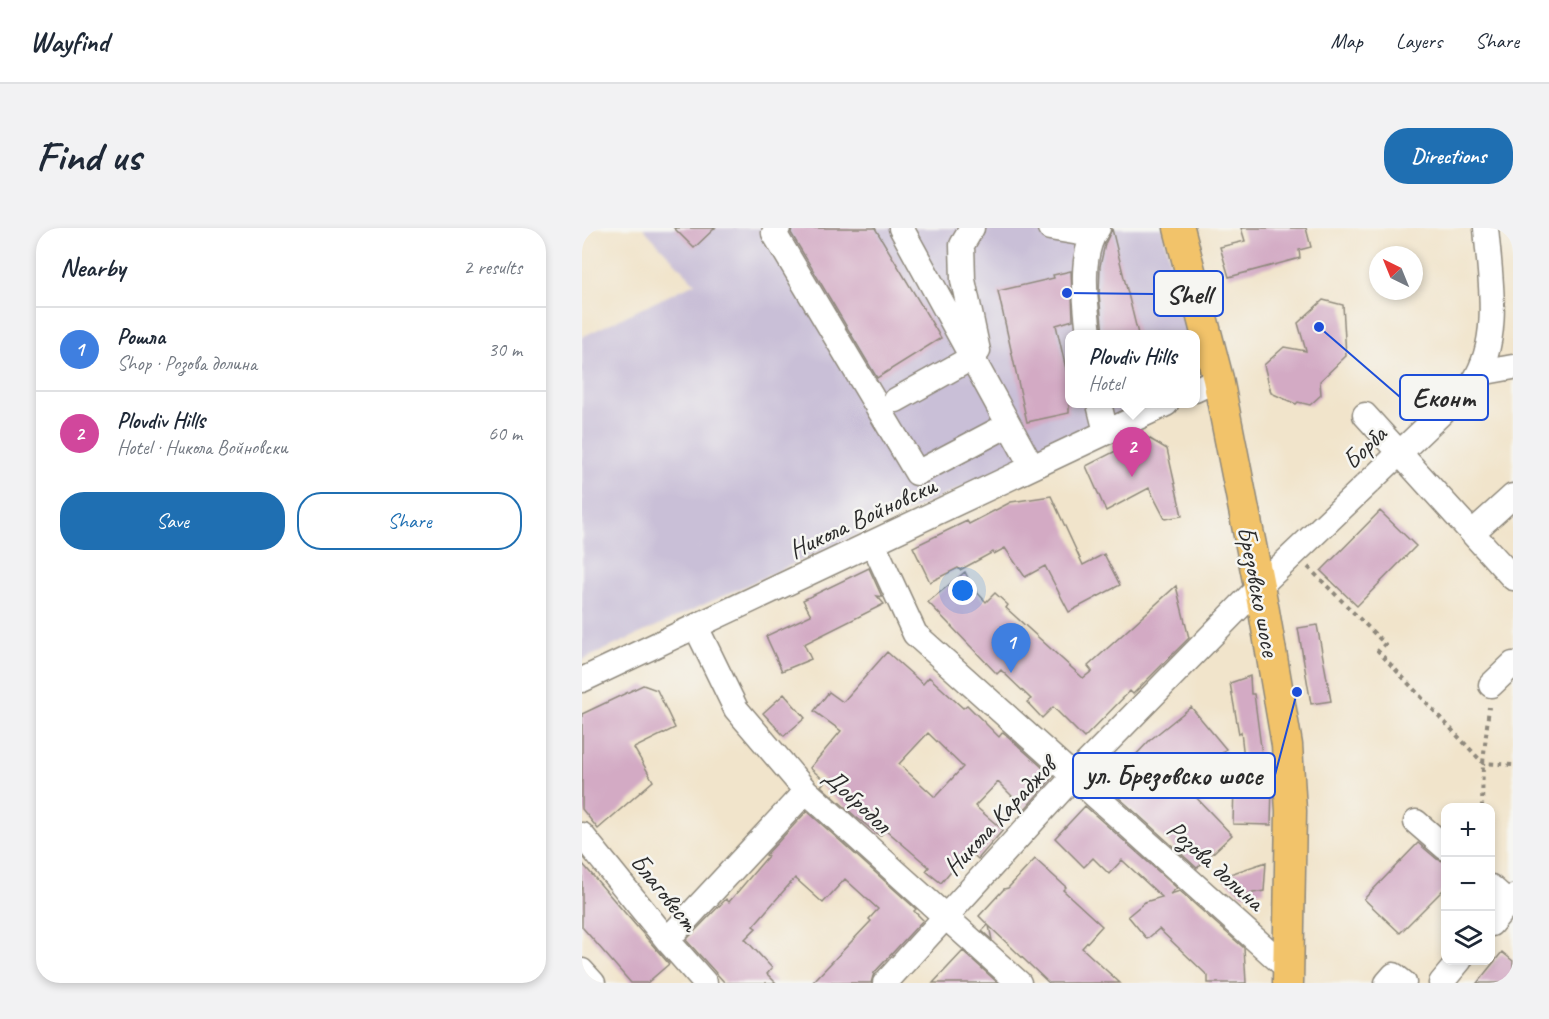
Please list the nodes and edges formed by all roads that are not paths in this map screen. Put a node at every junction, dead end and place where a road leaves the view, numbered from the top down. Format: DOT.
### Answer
graph roads {
  1 [pos="778,228"];
  2 [pos="901,228"];
  3 [pos="972,228"];
  4 [pos="1050,228"];
  5 [pos="1179,228"];
  6 [pos="1486,228"];
  7 [pos="1095,232"];
  8 [pos="1089,330"];
  9 [pos="1197,330"];
  10 [pos="1200,349"];
  11 [pos="978,367"];
  12 [pos="1513,367"];
  13 [pos="1480,373"];
  14 [pos="1206,384"];
  15 [pos="896,400"];
  16 [pos="1100,408"];
  17 [pos="1157,408"];
  18 [pos="1365,415"];
  19 [pos="1008,425"];
  20 [pos="1106,432"];
  21 [pos="1399,453"];
  22 [pos="1032,467"];
  23 [pos="1513,496"];
  24 [pos="1472,533"];
  25 [pos="873,543"];
  26 [pos="1513,578"];
  27 [pos="1259,588"];
  28 [pos="696,627"];
  29 [pos="1513,664"];
  30 [pos="582,680"];
  31 [pos="1491,685"];
  32 [pos="1074,776"];
  33 [pos="806,791"];
  34 [pos="1416,822"];
  35 [pos="582,836"];
  36 [pos="1441,844"];
  37 [pos="1504,896"];
  38 [pos="1495,915"];
  39 [pos="945,918"];
  40 [pos="667,940"];
  41 [pos="1456,965"];
  42 [pos="582,971"];
  43 [pos="1285,973"];
  44 [pos="697,981"];
  45 [pos="593,983"];
  46 [pos="885,983"];
  47 [pos="1019,983"];
  48 [pos="1386,983"];
  49 [pos="1404,983"];
  50 [pos="1441,983"];
  1 -- 19 [label="street"];
  2 -- 11 [label="street"];
  3 -- 11 [label="street"];
  4 -- 7 [label="street"];
  5 -- 9 [label="main road, Брезовско шосе"];
  6 -- 13 [label="street, Борба"];
  7 -- 8 [label="street"];
  10 -- 14 [label="main road, Брезовско шосе"];
  11 -- 15 [label="street"];
  11 -- 19 [label="street"];
  12 -- 13 [label="street"];
  13 -- 21 [label="street, Борба"];
  14 -- 27 [label="main road, Брезовско шосе"];
  16 -- 20 [label="street"];
  17 -- 20 [label="street, Никола Войновски"];
  18 -- 21 [label="street"];
  19 -- 22 [label="street"];
  20 -- 22 [label="street, Никола Войновски"];
  21 -- 24 [label="street"];
  21 -- 27 [label="street, Борба"];
  22 -- 25 [label="street, Никола Войновски"];
  23 -- 24 [label="street"];
  24 -- 26 [label="street"];
  25 -- 28 [label="street, Никола Войновски"];
  25 -- 32 [label="street, Розова долина"];
  27 -- 32 [label="street, Никола Караджов"];
  27 -- 43 [label="main road, Брезовско шосе"];
  28 -- 30 [label="street, Никола Войновски"];
  28 -- 33 [label="street, Добродол"];
  29 -- 31 [label="street"];
  32 -- 39 [label="street, Никола Караджов"];
  32 -- 43 [label="street, Розова долина"];
  33 -- 39 [label="street, Добродол"];
  33 -- 40 [label="street"];
  34 -- 36 [label="street"];
  35 -- 40 [label="street, Благовест"];
  37 -- 38 [label="street"];
  39 -- 46 [label="street, Никола Караджов"];
  39 -- 47 [label="street, Добродол"];
  40 -- 44 [label="street, Благовест"];
  41 -- 50 [label="street"];
  42 -- 45 [label="street"];
  48 -- 49 [label="street"];
}
